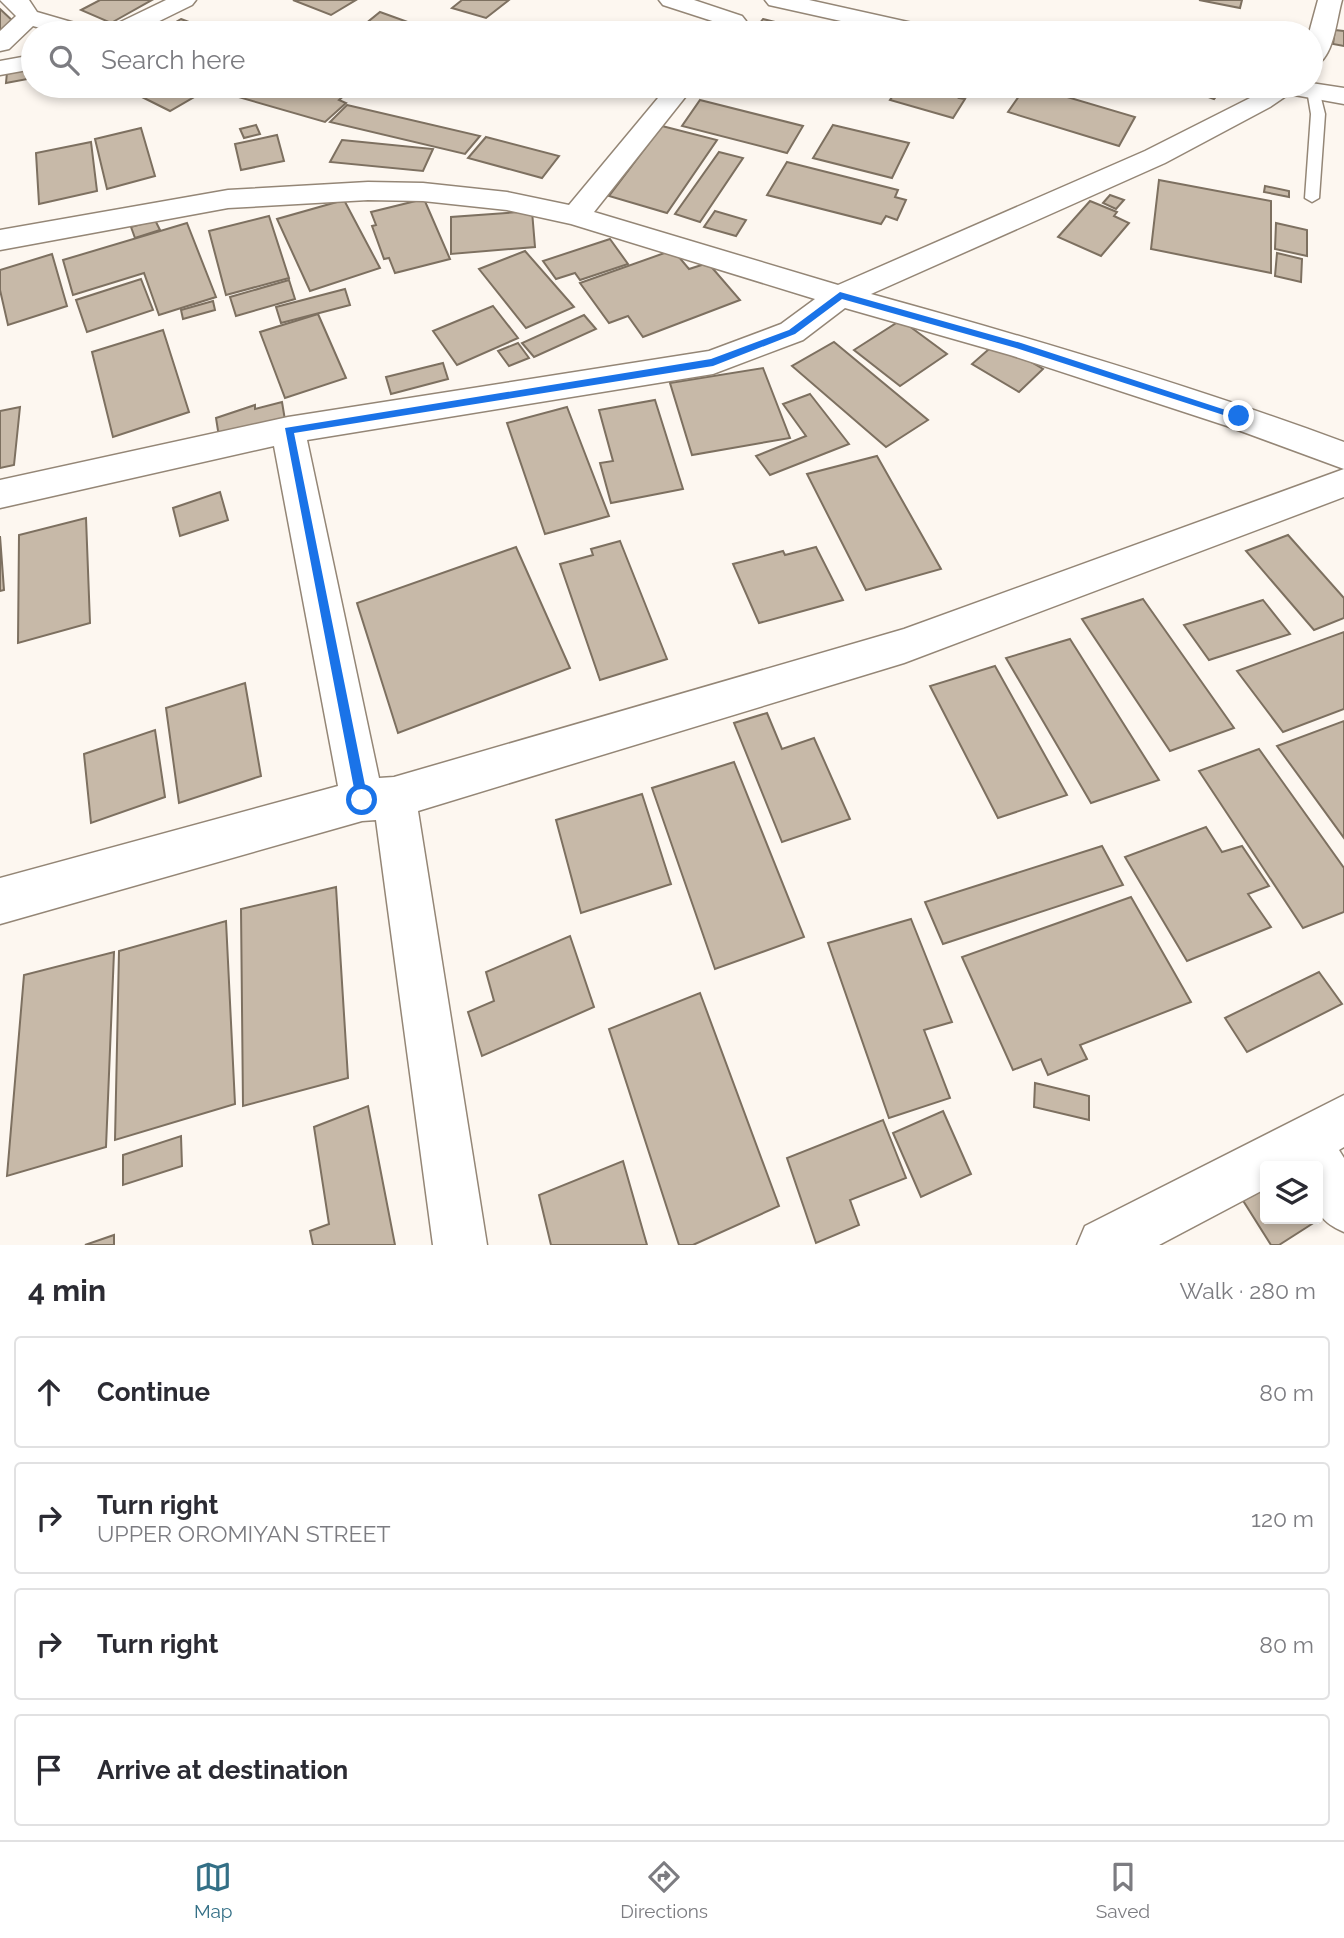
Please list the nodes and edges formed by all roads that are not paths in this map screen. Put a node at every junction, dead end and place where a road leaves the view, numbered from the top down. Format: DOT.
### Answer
graph roads {
  1 [pos="11,0"];
  2 [pos="184,0"];
  3 [pos="671,0"];
  4 [pos="752,0"];
  5 [pos="777,0"];
  6 [pos="1330,0"];
  7 [pos="29,17"];
  8 [pos="25,21"];
  9 [pos="42,21"];
  10 [pos="141,21"];
  11 [pos="716,21"];
  12 [pos="734,21"];
  13 [pos="872,21"];
  14 [pos="21,24"];
  15 [pos="1323,25"];
  16 [pos="0,44"];
  17 [pos="21,64"];
  18 [pos="0,68"];
  19 [pos="1323,92"];
  20 [pos="1344,96"];
  21 [pos="671,98"];
  22 [pos="1267,98"];
  23 [pos="1315,98"];
  24 [pos="1312,198"];
  25 [pos="576,216"];
  26 [pos="0,240"];
  27 [pos="840,296"];
  28 [pos="288,430"];
  29 [pos="1344,456"];
  30 [pos="1344,483"];
  31 [pos="0,494"];
  32 [pos="378,799"];
  33 [pos="0,901"];
  34 [pos="1324,1131"];
  35 [pos="1344,1206"];
  36 [pos="460,1245"];
  37 [pos="1104,1245"];
  1 -- 7 [label="street"];
  2 -- 10 [label="street"];
  3 -- 11 [label="street"];
  4 -- 12 [label="street"];
  5 -- 13 [label="street"];
  6 -- 15 [label="street"];
  7 -- 8 [label="street"];
  7 -- 9 [label="street"];
  14 -- 16 [label="street"];
  17 -- 18 [label="street"];
  19 -- 20 [label="street"];
  21 -- 25 [label="street"];
  22 -- 27 [label="street"];
  23 -- 24 [label="lane"];
  25 -- 26 [label="street"];
  25 -- 27 [label="street"];
  27 -- 28 [label="street"];
  27 -- 29 [label="street"];
  28 -- 31 [label="street"];
  28 -- 32 [label="street"];
  30 -- 32 [label="street"];
  32 -- 33 [label="street"];
  32 -- 36 [label="street"];
  34 -- 35 [label="street"];
  34 -- 37 [label="street"];
}
